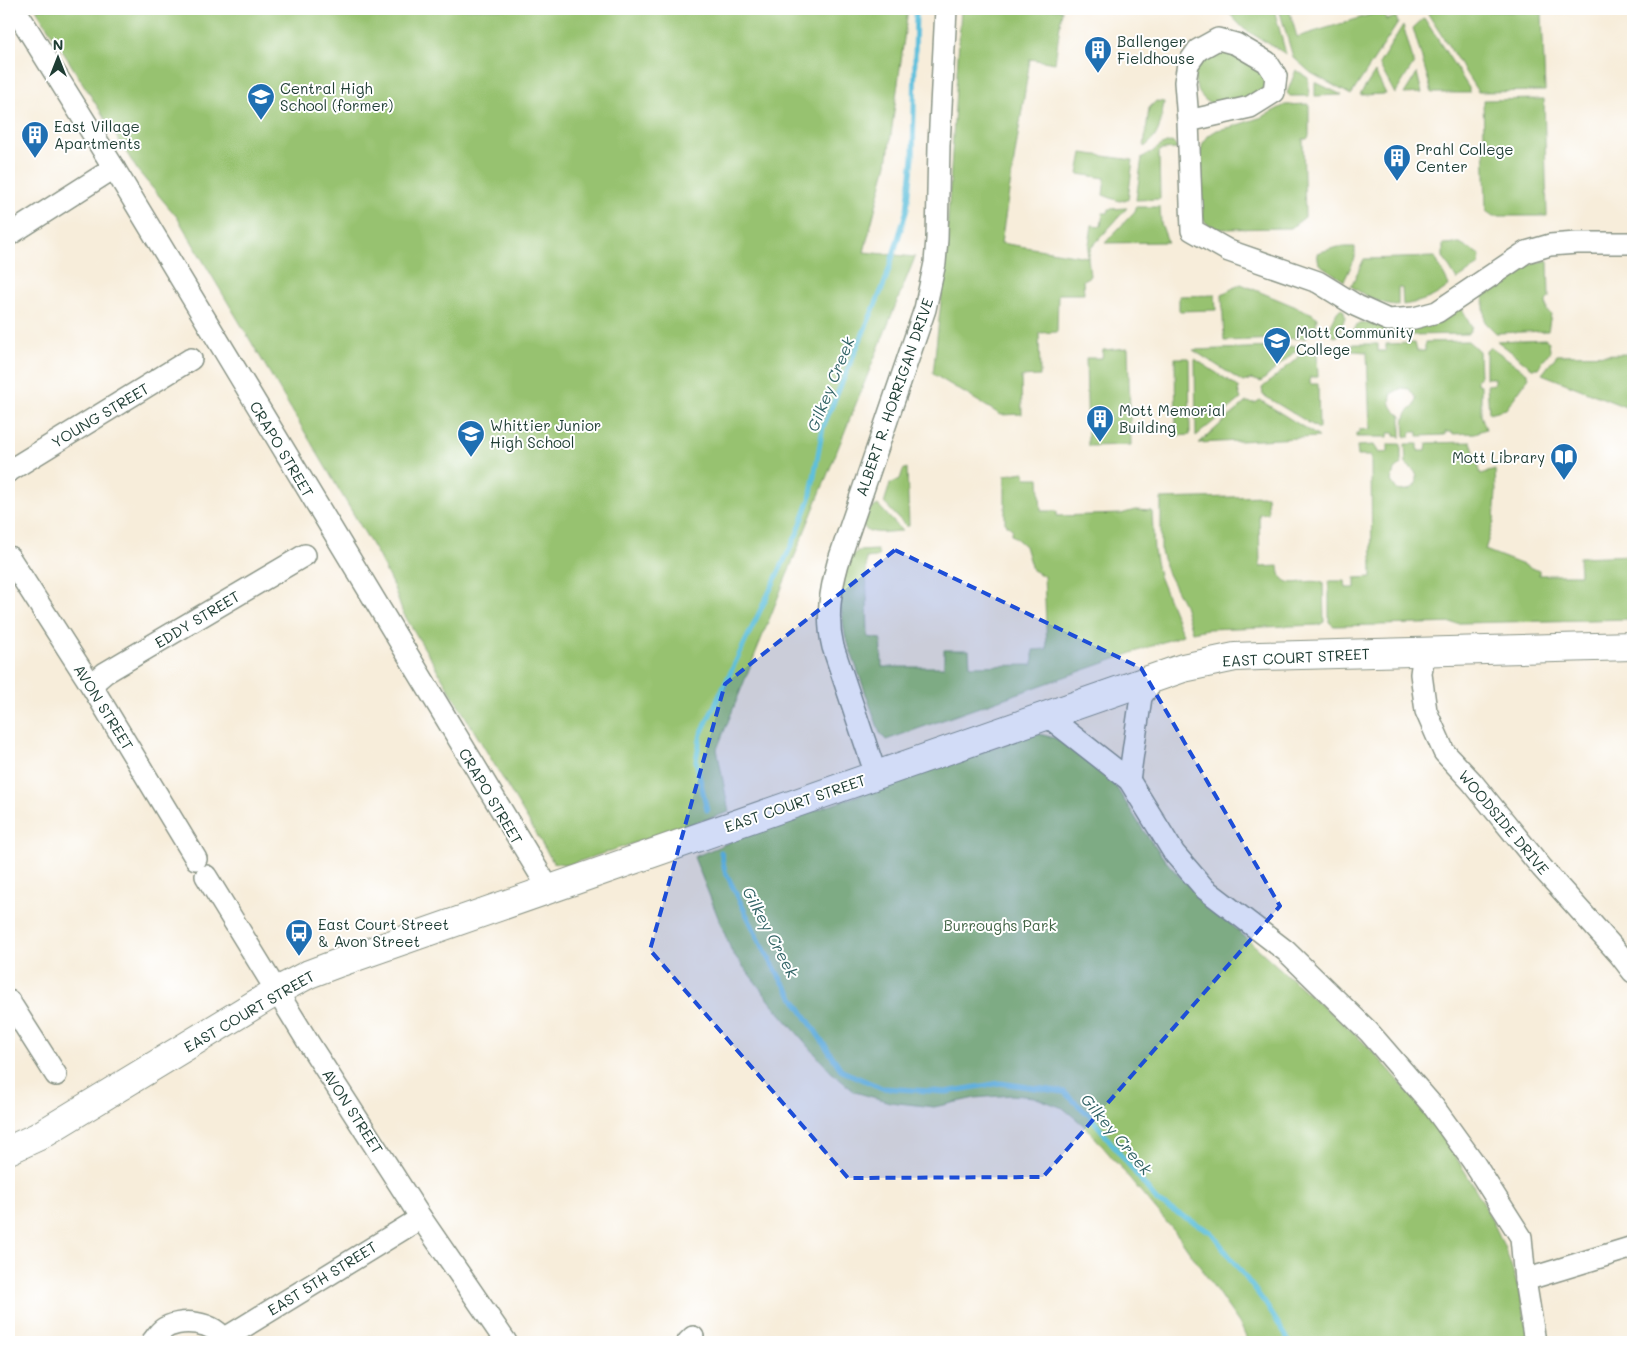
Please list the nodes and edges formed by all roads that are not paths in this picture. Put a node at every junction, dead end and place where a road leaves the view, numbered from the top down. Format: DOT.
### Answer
graph roads {
  1 [pos="15,9"];
  2 [pos="946,9"];
  3 [pos="1188,121"];
  4 [pos="114,168"];
  5 [pos="9,235"];
  6 [pos="1633,243"];
  7 [pos="191,359"];
  8 [pos="9,471"];
  9 [pos="305,554"];
  10 [pos="12,568"];
  11 [pos="1633,646"];
  12 [pos="1424,652"];
  13 [pos="1156,676"];
  14 [pos="91,686"];
  15 [pos="1046,715"];
  16 [pos="876,775"];
  17 [pos="1129,780"];
  18 [pos="549,889"];
  19 [pos="1633,972"];
  20 [pos="277,991"];
  21 [pos="9,1001"];
  22 [pos="56,1075"];
  23 [pos="37,1137"];
  24 [pos="9,1150"];
  25 [pos="9,1163"];
  26 [pos="421,1218"];
  27 [pos="1633,1246"];
  28 [pos="1525,1280"];
  29 [pos="224,1340"];
  30 [pos="152,1342"];
  31 [pos="506,1342"];
  32 [pos="1535,1342"];
  1 -- 4 [label="street, CRAPO STREET"];
  2 -- 16 [label="street, ALBERT R. HORRIGAN DRIVE"];
  3 -- 3 [label="street"];
  3 -- 6 [label="street"];
  4 -- 5 [label="street"];
  4 -- 18 [label="street, CRAPO STREET"];
  7 -- 8 [label="street, YOUNG STREET"];
  9 -- 14 [label="street, EDDY STREET"];
  10 -- 14 [label="street, AVON STREET"];
  11 -- 12 [label="main road, EAST COURT STREET"];
  12 -- 13 [label="main road, EAST COURT STREET"];
  12 -- 19 [label="street, WOODSIDE DRIVE"];
  13 -- 15 [label="main road, EAST COURT STREET"];
  13 -- 17 [label="street"];
  14 -- 20 [label="street, AVON STREET"];
  15 -- 16 [label="main road, EAST COURT STREET"];
  15 -- 17 [label="street"];
  16 -- 18 [label="main road, EAST COURT STREET"];
  17 -- 28 [label="street"];
  18 -- 20 [label="main road, EAST COURT STREET"];
  20 -- 23 [label="main road, EAST COURT STREET"];
  20 -- 26 [label="street, AVON STREET"];
  21 -- 22 [label="street"];
  23 -- 24 [label="main road, EAST COURT STREET"];
  23 -- 25 [label="main road"];
  26 -- 29 [label="street, EAST 5TH STREET"];
  26 -- 31 [label="street, AVON STREET"];
  27 -- 28 [label="street"];
  28 -- 32 [label="street"];
  29 -- 30 [label="street"];
}
